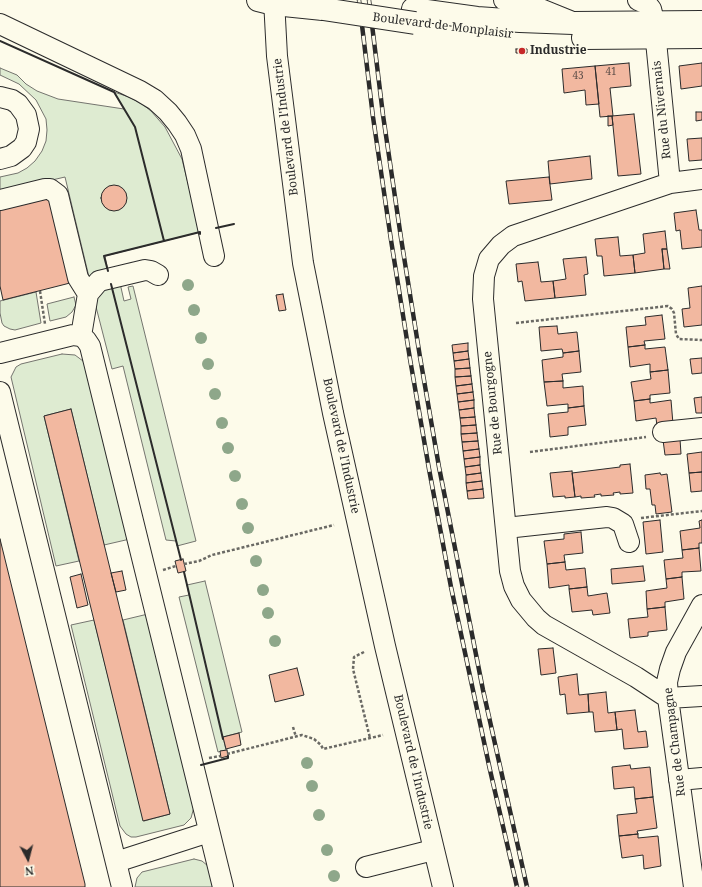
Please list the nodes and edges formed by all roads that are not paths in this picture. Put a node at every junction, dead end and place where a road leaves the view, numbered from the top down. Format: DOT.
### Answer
graph roads {
  1 [pos="355,0"];
  2 [pos="504,0"];
  3 [pos="638,0"];
  4 [pos="269,1"];
  5 [pos="414,16"];
  6 [pos="702,22"];
  7 [pos="573,23"];
  8 [pos="0,24"];
  9 [pos="656,29"];
  10 [pos="702,37"];
  11 [pos="4,95"];
  12 [pos="0,159"];
  13 [pos="702,179"];
  14 [pos="670,183"];
  15 [pos="0,200"];
  16 [pos="214,256"];
  17 [pos="158,275"];
  18 [pos="88,294"];
  19 [pos="81,336"];
  20 [pos="1,347"];
  21 [pos="0,392"];
  22 [pos="702,428"];
  23 [pos="663,432"];
  24 [pos="506,528"];
  25 [pos="626,533"];
  26 [pos="702,605"];
  27 [pos="702,696"];
  28 [pos="668,698"];
  29 [pos="702,778"];
  30 [pos="679,780"];
  31 [pos="209,832"];
  32 [pos="433,850"];
  33 [pos="116,862"];
  34 [pos="366,867"];
  35 [pos="122,887"];
  36 [pos="223,887"];
  37 [pos="442,887"];
  38 [pos="694,887"];
  1 -- 5 [label="main road, Boulevard de Monplaisir"];
  2 -- 7 [label="street, Boulevard de Monplaisir"];
  3 -- 9 [label="street"];
  4 -- 5 [label="main road, Boulevard de Monplaisir, bridge"];
  4 -- 32 [label="street, Boulevard de l'Industrie"];
  5 -- 7 [label="main road, Boulevard de Monplaisir"];
  5 -- 9 [label="main road, Boulevard de Monplaisir"];
  6 -- 9 [label="main road, Boulevard de Monplaisir"];
  7 -- 9 [label="main road, Boulevard de Monplaisir"];
  8 -- 16 [label="street"];
  9 -- 10 [label="main road, Boulevard de Monplaisir"];
  9 -- 14 [label="street, Rue du Nivernais"];
  11 -- 12 [label="street"];
  13 -- 14 [label="street, Rue de Bourgogne"];
  14 -- 24 [label="street, Rue de Bourgogne"];
  15 -- 18 [label="street"];
  17 -- 18 [label="street"];
  18 -- 19 [label="street"];
  19 -- 20 [label="street"];
  19 -- 31 [label="street"];
  21 -- 33 [label="street"];
  22 -- 23 [label="street"];
  24 -- 25 [label="street"];
  24 -- 28 [label="street, Rue de Bourgogne"];
  26 -- 28 [label="street, Rue de Champagne"];
  27 -- 28 [label="street"];
  28 -- 30 [label="street, Rue de Champagne"];
  29 -- 30 [label="street"];
  30 -- 38 [label="street, Rue de Champagne"];
  31 -- 33 [label="street"];
  31 -- 36 [label="street"];
  32 -- 34 [label="street"];
  32 -- 37 [label="street, Boulevard de l'Industrie"];
  33 -- 35 [label="street"];
}
